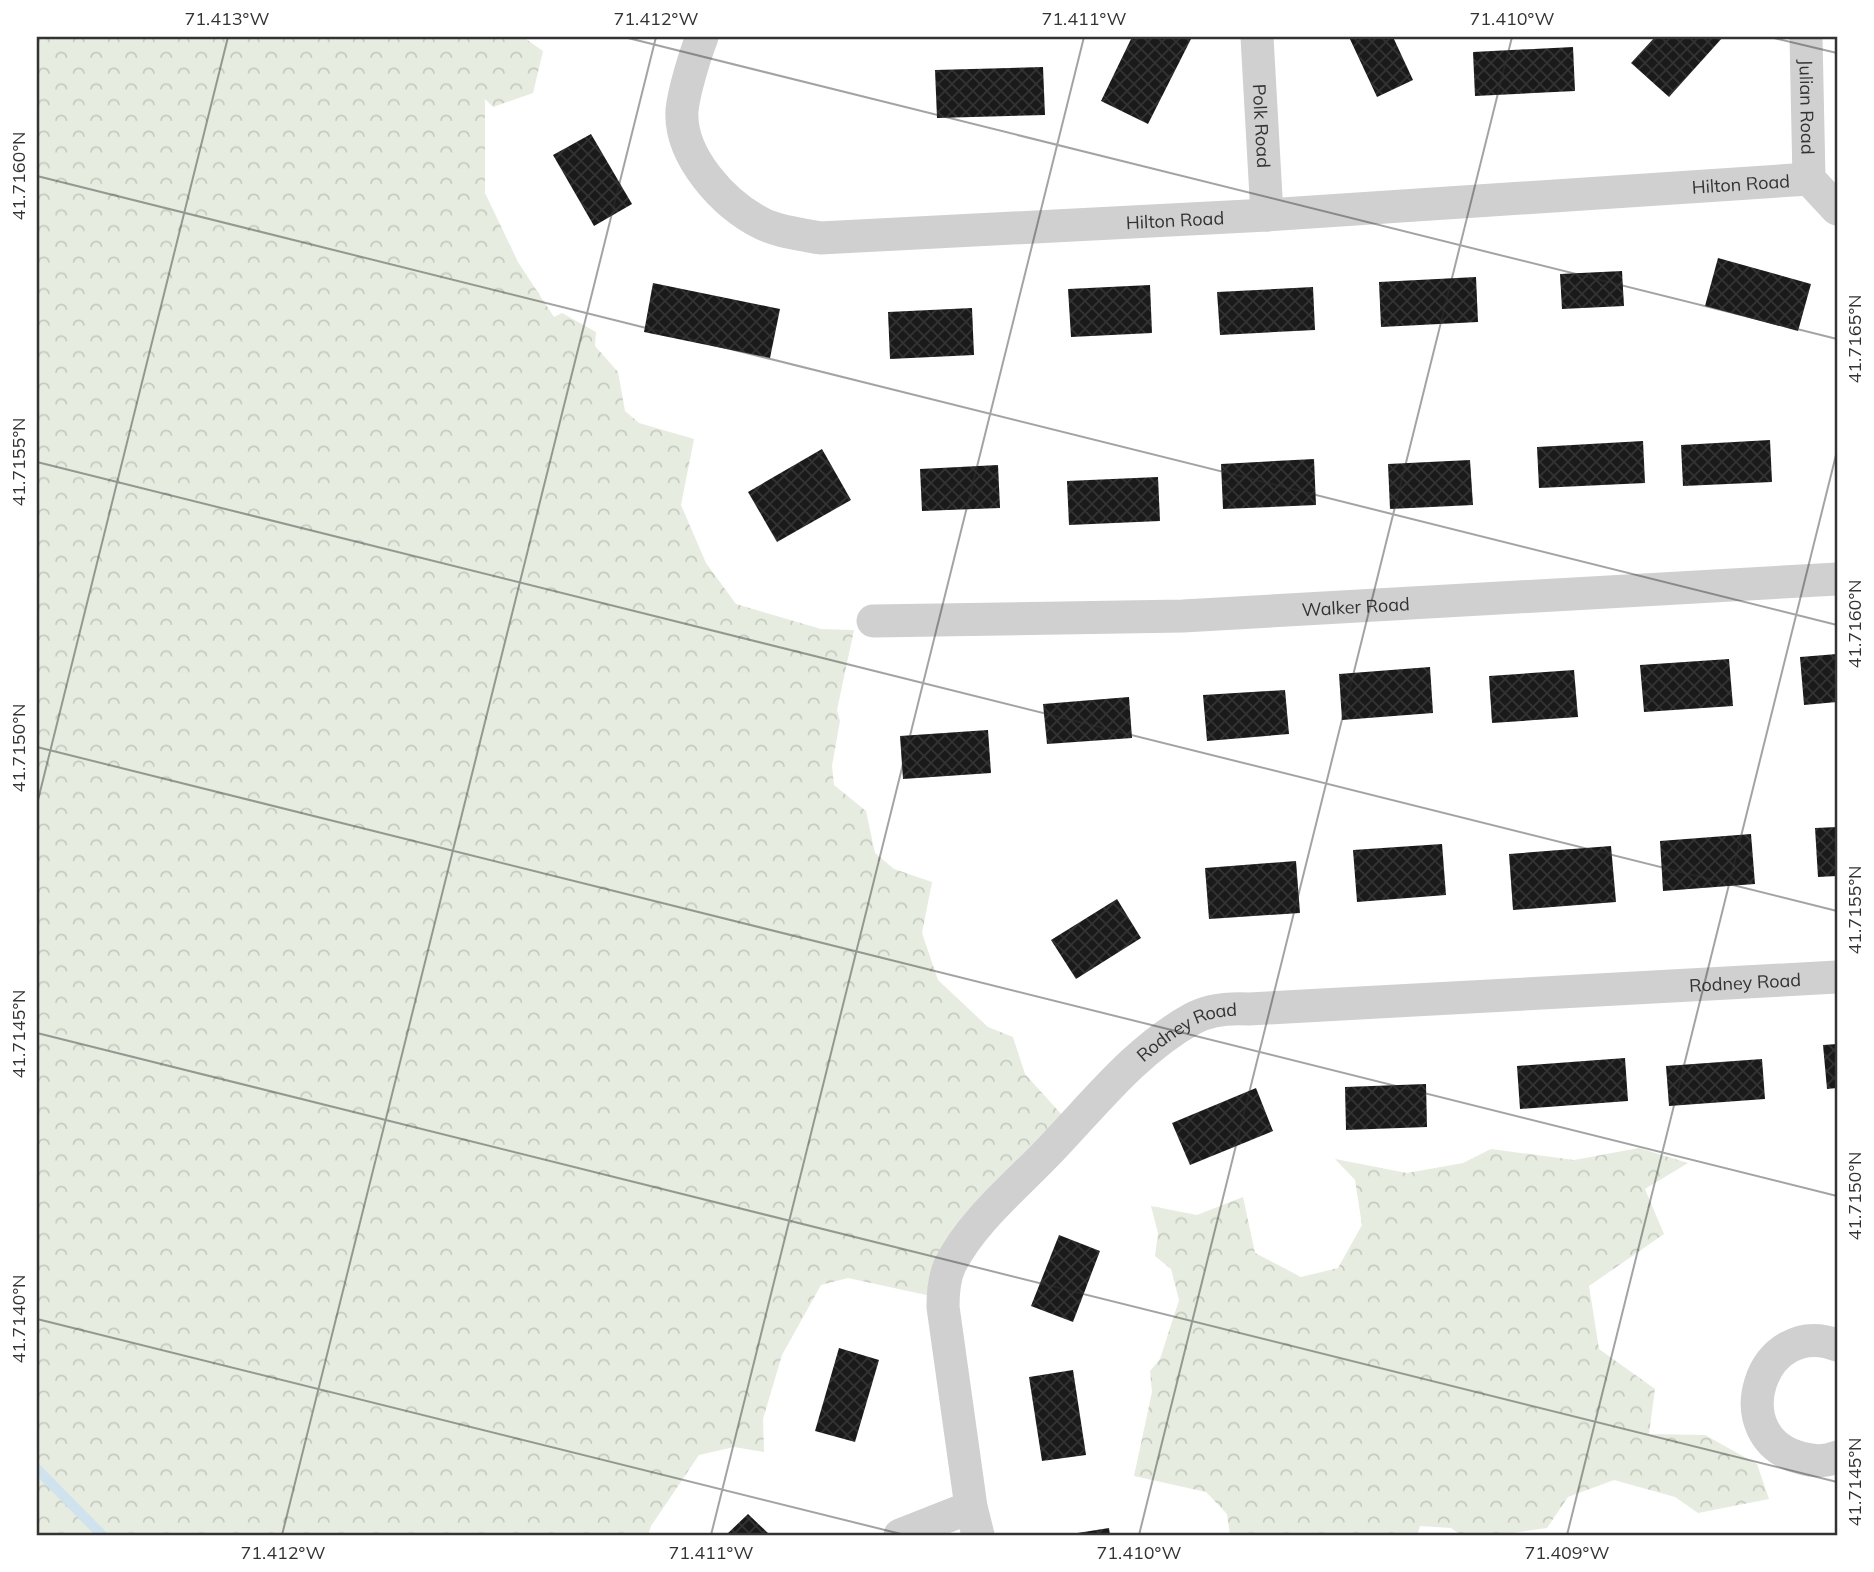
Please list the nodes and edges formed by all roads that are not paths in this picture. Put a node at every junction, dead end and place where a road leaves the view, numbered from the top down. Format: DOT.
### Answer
graph roads {
  1 [pos="702,37"];
  2 [pos="1257,37"];
  3 [pos="1806,37"];
  4 [pos="1809,179"];
  5 [pos="1837,209"];
  6 [pos="1267,215"];
  7 [pos="1837,579"];
  8 [pos="873,621"];
  9 [pos="1837,977"];
  10 [pos="1837,1345"];
  11 [pos="1837,1457"];
  12 [pos="974,1521"];
  13 [pos="900,1535"];
  1 -- 6 [label="street, Hilton Road"];
  2 -- 6 [label="street, Polk Road"];
  3 -- 4 [label="street, Julian Road"];
  4 -- 5 [label="street, Julian Road"];
  4 -- 6 [label="street, Hilton Road"];
  7 -- 8 [label="street, Walker Road"];
  9 -- 12 [label="street, Rodney Road"];
  10 -- 11 [label="street"];
  12 -- 13 [label="street, Rodney Road"];
}
